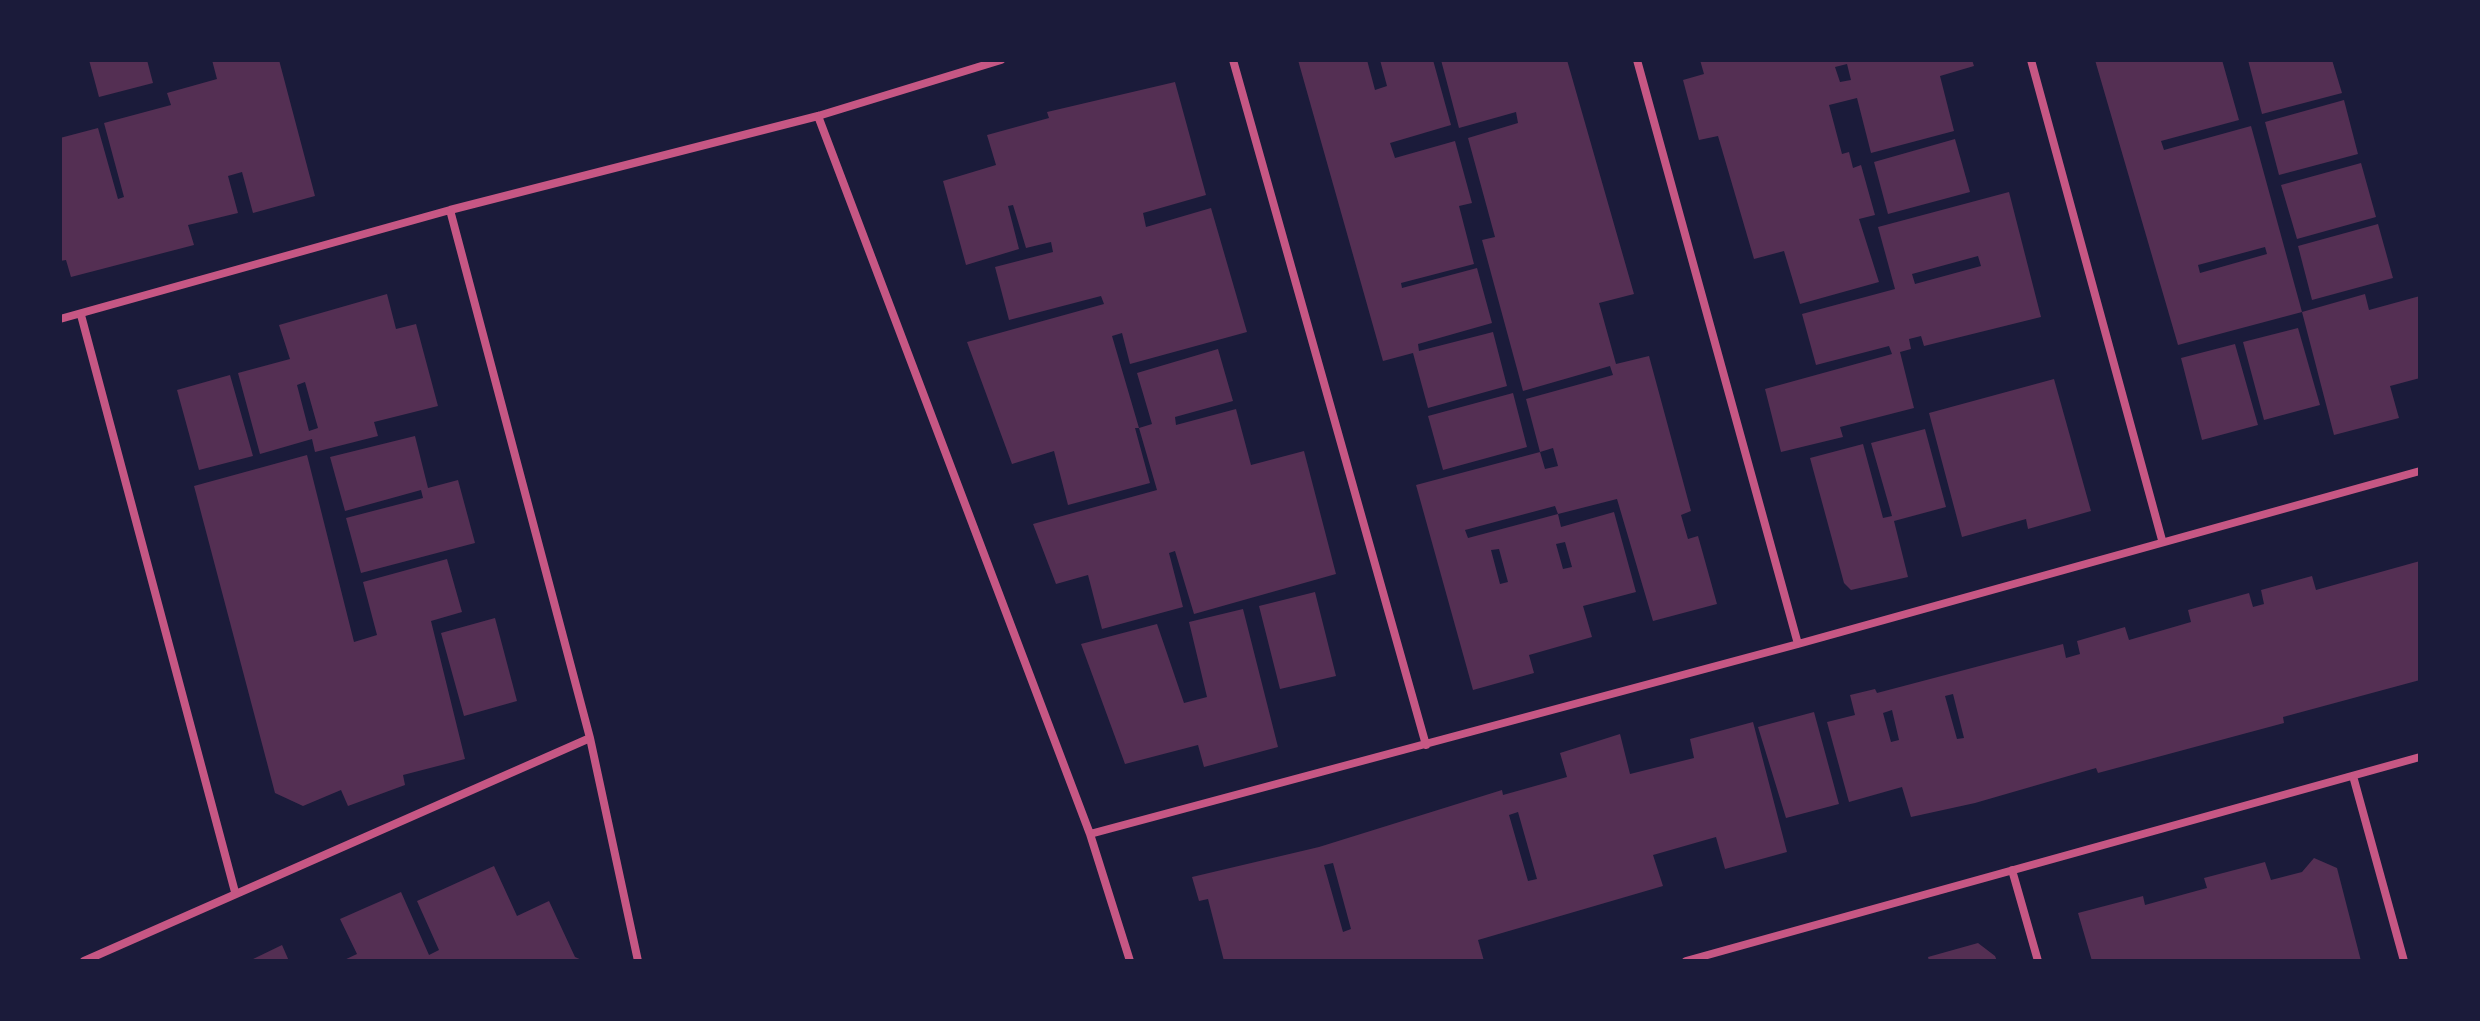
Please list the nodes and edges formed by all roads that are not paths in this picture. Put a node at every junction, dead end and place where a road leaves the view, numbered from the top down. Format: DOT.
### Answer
graph roads {
  1 [pos="1001,60"];
  2 [pos="1233,60"];
  3 [pos="1637,60"];
  4 [pos="2031,60"];
  5 [pos="818,116"];
  6 [pos="450,210"];
  7 [pos="81,315"];
  8 [pos="60,319"];
  9 [pos="2420,471"];
  10 [pos="2162,540"];
  11 [pos="1798,644"];
  12 [pos="590,738"];
  13 [pos="1426,745"];
  14 [pos="2420,757"];
  15 [pos="2353,776"];
  16 [pos="1090,834"];
  17 [pos="2012,870"];
  18 [pos="235,892"];
  19 [pos="84,961"];
  20 [pos="638,961"];
  21 [pos="1130,961"];
  22 [pos="1686,961"];
  23 [pos="2038,961"];
  24 [pos="2404,961"];
  1 -- 5 [label="street"];
  2 -- 13 [label="street"];
  3 -- 11 [label="street"];
  4 -- 10 [label="street"];
  5 -- 6 [label="street"];
  5 -- 16 [label="street"];
  6 -- 7 [label="street"];
  6 -- 12 [label="street"];
  7 -- 8 [label="street"];
  7 -- 18 [label="street"];
  9 -- 10 [label="street"];
  10 -- 11 [label="street"];
  11 -- 13 [label="street"];
  12 -- 18 [label="street"];
  12 -- 20 [label="street"];
  13 -- 16 [label="street"];
  14 -- 15 [label="street"];
  15 -- 17 [label="street"];
  15 -- 24 [label="street"];
  16 -- 21 [label="street"];
  17 -- 22 [label="street"];
  17 -- 23 [label="street"];
  18 -- 19 [label="street"];
}
